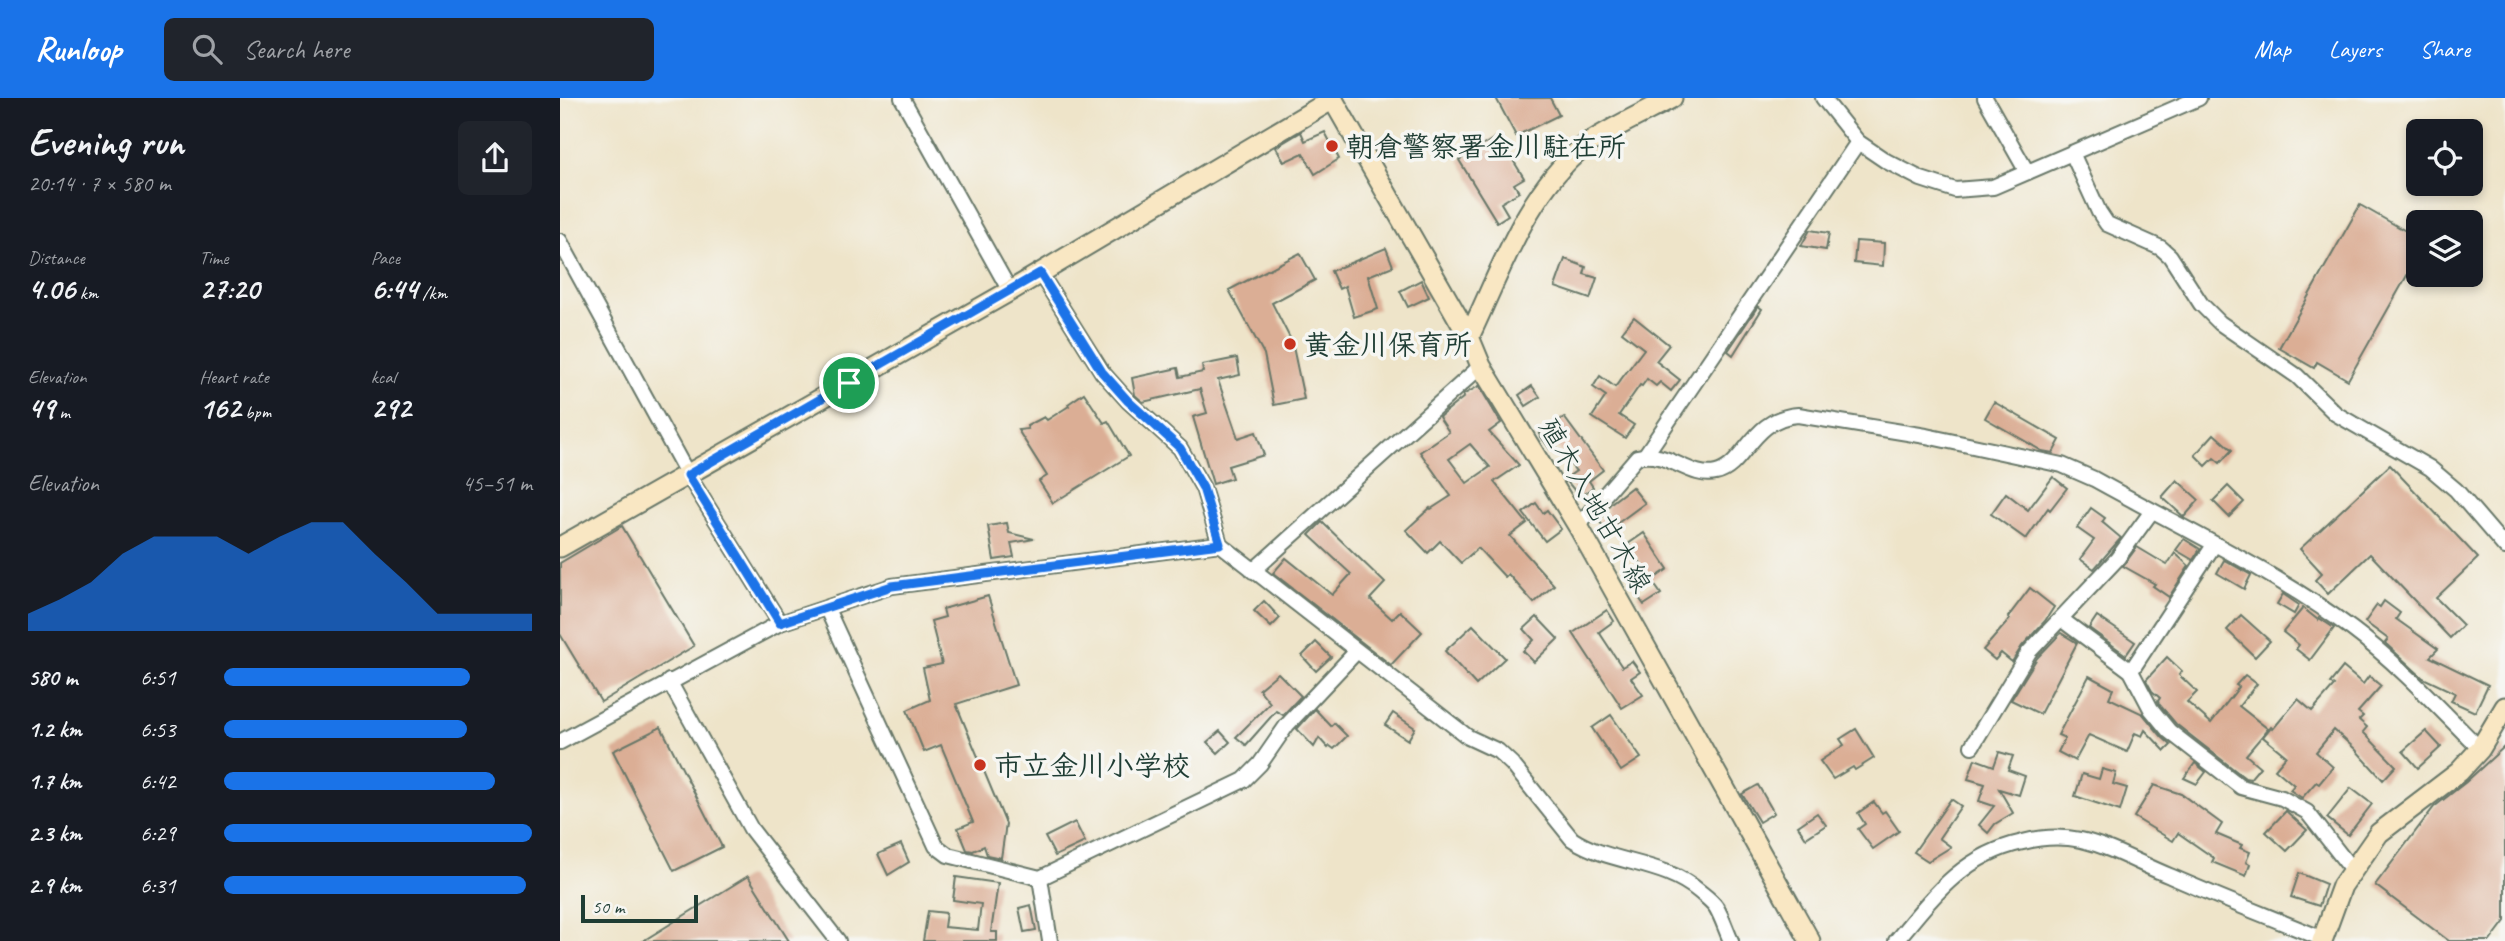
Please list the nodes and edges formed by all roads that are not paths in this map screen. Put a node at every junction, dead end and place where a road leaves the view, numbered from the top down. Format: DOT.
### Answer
graph roads {
  1 [pos="902,98"];
  2 [pos="1672,98"];
  3 [pos="1823,98"];
  4 [pos="1985,98"];
  5 [pos="2199,98"];
  6 [pos="1333,99"];
  7 [pos="1858,142"];
  8 [pos="2072,153"];
  9 [pos="2027,172"];
  10 [pos="560,242"];
  11 [pos="1040,273"];
  12 [pos="1010,291"];
  13 [pos="1469,337"];
  14 [pos="1481,366"];
  15 [pos="1646,454"];
  16 [pos="688,475"];
  17 [pos="2152,511"];
  18 [pos="1578,526"];
  19 [pos="1220,544"];
  20 [pos="2214,545"];
  21 [pos="560,547"];
  22 [pos="2505,547"];
  23 [pos="1253,571"];
  24 [pos="827,609"];
  25 [pos="2060,619"];
  26 [pos="780,623"];
  27 [pos="1356,652"];
  28 [pos="2131,671"];
  29 [pos="669,681"];
  30 [pos="2505,707"];
  31 [pos="560,742"];
  32 [pos="1972,747"];
  33 [pos="2480,749"];
  34 [pos="2353,871"];
  35 [pos="1040,878"];
  36 [pos="2322,940"];
  37 [pos="838,941"];
  38 [pos="1050,941"];
  39 [pos="1731,941"];
  40 [pos="1810,941"];
  41 [pos="1896,941"];
  1 -- 12 [label="street"];
  2 -- 13 [label="street"];
  3 -- 7 [label="street"];
  4 -- 9 [label="street"];
  5 -- 8 [label="street"];
  6 -- 11 [label="street"];
  6 -- 13 [label="street, 殖木入地甘木線"];
  7 -- 9 [label="street"];
  7 -- 15 [label="street"];
  8 -- 9 [label="street"];
  8 -- 22 [label="street"];
  10 -- 16 [label="street"];
  11 -- 12 [label="street"];
  11 -- 19 [label="street"];
  12 -- 16 [label="street"];
  13 -- 14 [label="street, 殖木入地甘木線"];
  14 -- 18 [label="street, 殖木入地甘木線"];
  14 -- 23 [label="street"];
  15 -- 17 [label="street"];
  15 -- 18 [label="street"];
  16 -- 21 [label="street"];
  16 -- 26 [label="street"];
  17 -- 20 [label="street"];
  17 -- 25 [label="street"];
  18 -- 40 [label="street, 殖木入地甘木線"];
  19 -- 23 [label="street"];
  19 -- 24 [label="street"];
  20 -- 28 [label="street"];
  20 -- 33 [label="street"];
  23 -- 27 [label="street"];
  24 -- 26 [label="street"];
  24 -- 35 [label="street"];
  25 -- 28 [label="street"];
  25 -- 32 [label="street"];
  26 -- 29 [label="street"];
  27 -- 35 [label="street"];
  27 -- 39 [label="street"];
  28 -- 34 [label="street"];
  29 -- 31 [label="street"];
  29 -- 37 [label="street"];
  30 -- 33 [label="street"];
  33 -- 34 [label="street"];
  34 -- 36 [label="street"];
  35 -- 38 [label="street"];
  36 -- 41 [label="street"];
}
